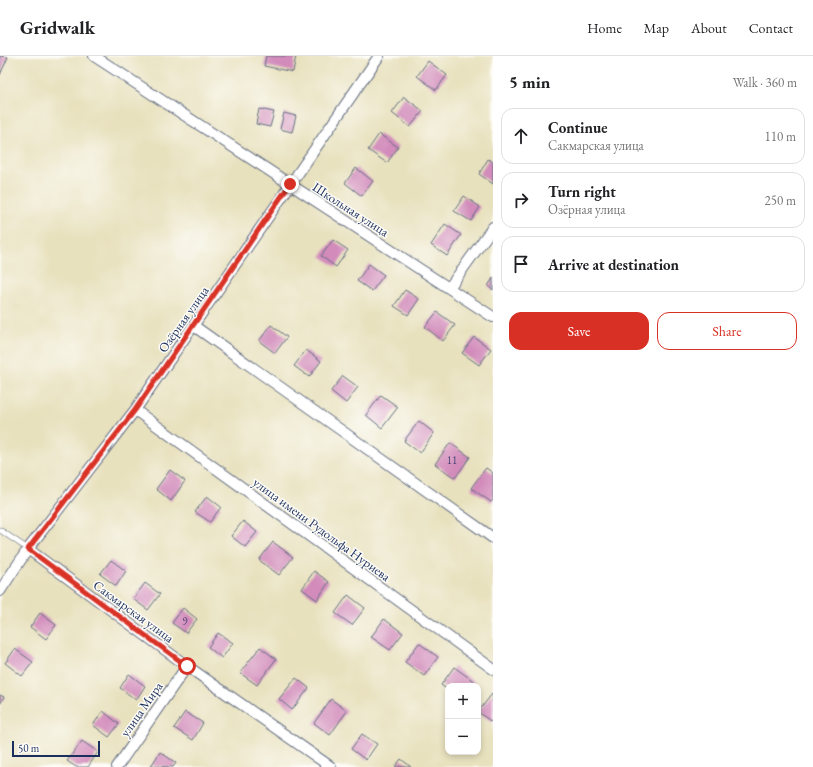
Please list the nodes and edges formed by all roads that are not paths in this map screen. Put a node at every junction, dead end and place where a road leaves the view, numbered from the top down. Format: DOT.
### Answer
graph roads {
  1 [pos="94,56"];
  2 [pos="378,56"];
  3 [pos="290,184"];
  4 [pos="493,227"];
  5 [pos="449,288"];
  6 [pos="493,317"];
  7 [pos="194,326"];
  8 [pos="135,410"];
  9 [pos="0,530"];
  10 [pos="493,538"];
  11 [pos="28,549"];
  12 [pos="0,591"];
  13 [pos="187,666"];
  14 [pos="493,669"];
  15 [pos="117,767"];
  16 [pos="331,767"];
  1 -- 3 [label="street, Школьная улица"];
  2 -- 3 [label="street, Озёрная улица"];
  3 -- 5 [label="street, Школьная улица"];
  3 -- 7 [label="street, Озёрная улица"];
  4 -- 5 [label="street"];
  5 -- 6 [label="street, Школьная улица"];
  7 -- 8 [label="street, Озёрная улица"];
  7 -- 10 [label="street"];
  8 -- 11 [label="street, Озёрная улица"];
  8 -- 14 [label="street, улица имени Рудольфа Нуриева"];
  9 -- 11 [label="lane, Сакмарская улица"];
  11 -- 12 [label="street, Озёрная улица"];
  11 -- 13 [label="street, Сакмарская улица"];
  13 -- 15 [label="street, улица Мира"];
  13 -- 16 [label="street, Сакмарская улица"];
}
